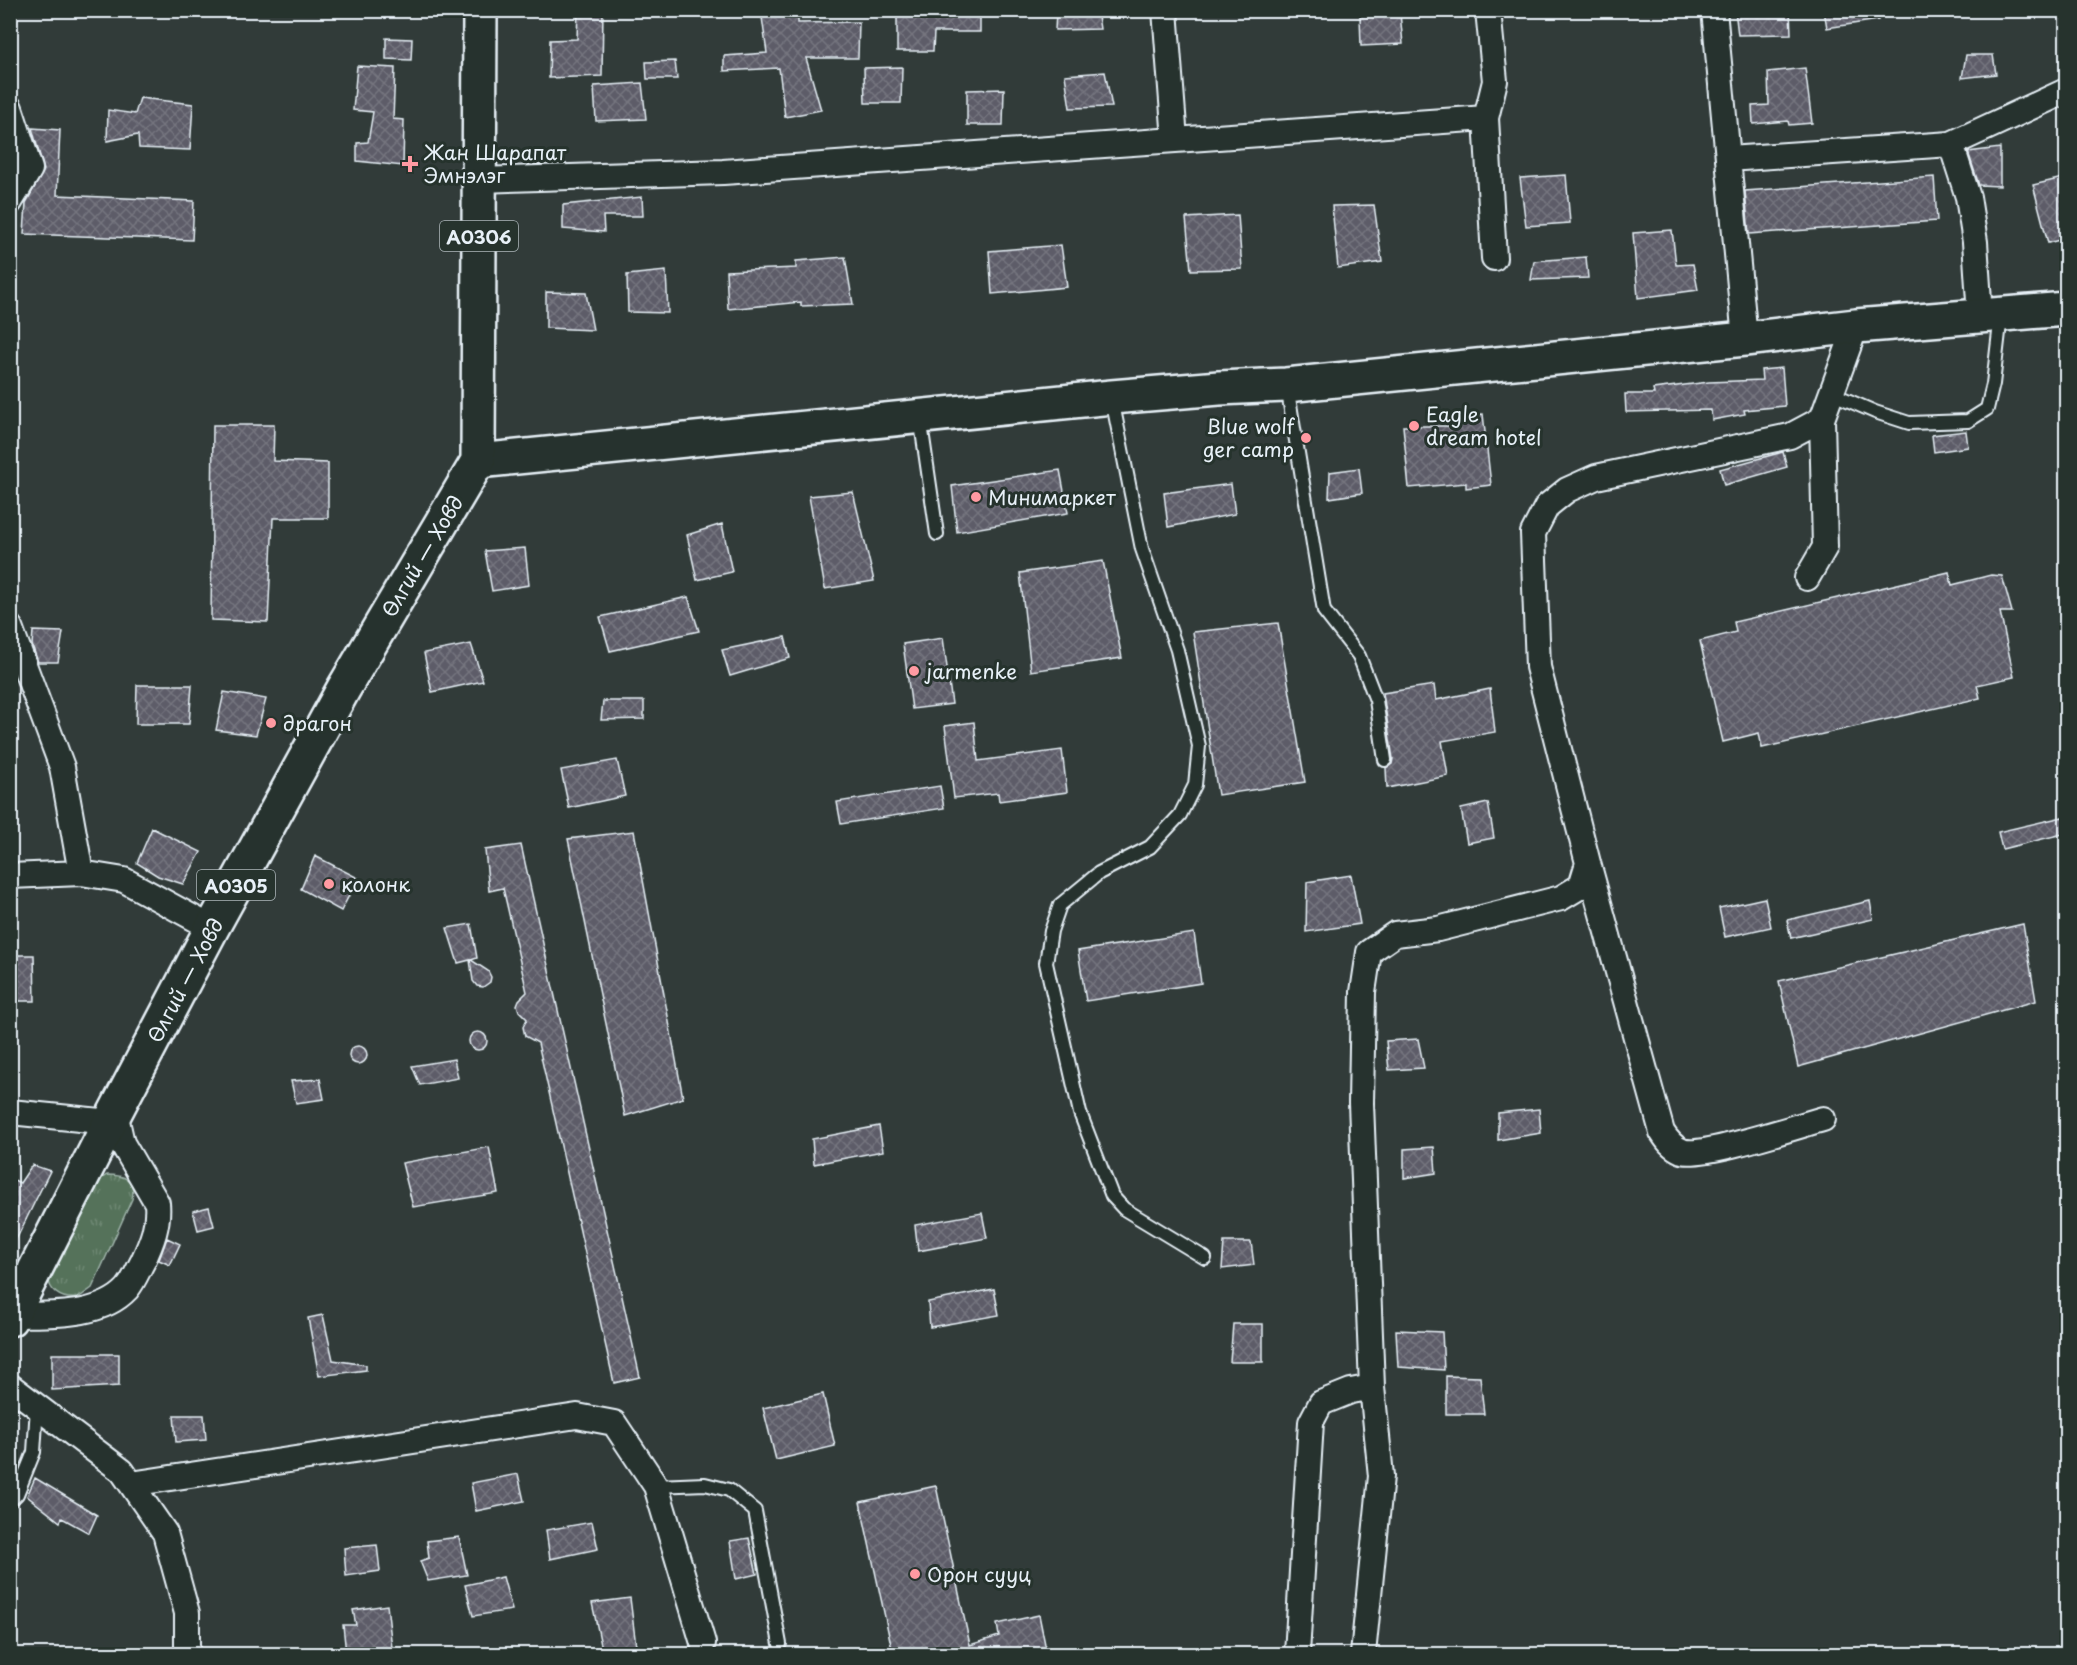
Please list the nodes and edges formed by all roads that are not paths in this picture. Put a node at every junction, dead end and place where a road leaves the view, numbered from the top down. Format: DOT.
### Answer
graph roads {
  1 [pos="480,10"];
  2 [pos="1165,10"];
  3 [pos="1488,10"];
  4 [pos="1714,10"];
  5 [pos="2067,91"];
  6 [pos="10,108"];
  7 [pos="1486,118"];
  8 [pos="1175,140"];
  9 [pos="1951,144"];
  10 [pos="1728,159"];
  11 [pos="480,180"];
  12 [pos="10,202"];
  13 [pos="1494,258"];
  14 [pos="2067,309"];
  15 [pos="1990,315"];
  16 [pos="1856,326"];
  17 [pos="1745,339"];
  18 [pos="1286,385"];
  19 [pos="1831,393"];
  20 [pos="1112,398"];
  21 [pos="920,416"];
  22 [pos="1822,419"];
  23 [pos="478,461"];
  24 [pos="938,534"];
  25 [pos="1807,578"];
  26 [pos="10,627"];
  27 [pos="1386,760"];
  28 [pos="1588,863"];
  29 [pos="81,873"];
  30 [pos="10,876"];
  31 [pos="212,928"];
  32 [pos="10,1112"];
  33 [pos="112,1117"];
  34 [pos="1823,1119"];
  35 [pos="1205,1258"];
  36 [pos="21,1276"];
  37 [pos="12,1317"];
  38 [pos="10,1386"];
  39 [pos="1372,1387"];
  40 [pos="37,1406"];
  41 [pos="131,1484"];
  42 [pos="656,1486"];
  43 [pos="10,1501"];
  44 [pos="703,1643"];
  45 [pos="780,1644"];
  46 [pos="187,1654"];
  47 [pos="1297,1654"];
  48 [pos="1364,1654"];
  1 -- 11 [label="main road, A0306"];
  2 -- 8 [label="street"];
  3 -- 7 [label="street"];
  4 -- 10 [label="street"];
  5 -- 9 [label="street"];
  6 -- 12 [label="street"];
  7 -- 8 [label="street"];
  7 -- 13 [label="street"];
  8 -- 11 [label="street"];
  9 -- 10 [label="street"];
  9 -- 15 [label="street"];
  10 -- 17 [label="street"];
  11 -- 23 [label="main road, A0306"];
  14 -- 15 [label="main road"];
  15 -- 16 [label="main road"];
  15 -- 19 [label="lane"];
  16 -- 17 [label="main road"];
  16 -- 19 [label="street"];
  17 -- 18 [label="main road"];
  18 -- 20 [label="main road"];
  18 -- 27 [label="lane"];
  19 -- 22 [label="street"];
  20 -- 21 [label="main road"];
  20 -- 35 [label="lane"];
  21 -- 23 [label="main road"];
  21 -- 24 [label="lane"];
  22 -- 25 [label="street"];
  22 -- 28 [label="street"];
  23 -- 31 [label="main road, Өлгий — Ховд / A0305"];
  26 -- 29 [label="street"];
  28 -- 34 [label="street"];
  28 -- 39 [label="street"];
  29 -- 30 [label="street"];
  29 -- 31 [label="street"];
  31 -- 33 [label="main road, Өлгий — Ховд / A0305"];
  32 -- 33 [label="street"];
  33 -- 36 [label="main road, Өлгий — Ховд / A0305"];
  33 -- 37 [label="street"];
  36 -- 37 [label="main road, Өлгий — Ховд / A0305"];
  38 -- 40 [label="street"];
  39 -- 47 [label="street"];
  39 -- 48 [label="street"];
  40 -- 41 [label="street"];
  40 -- 43 [label="lane"];
  41 -- 42 [label="street"];
  41 -- 46 [label="street"];
  42 -- 44 [label="street"];
  42 -- 45 [label="lane"];
}
